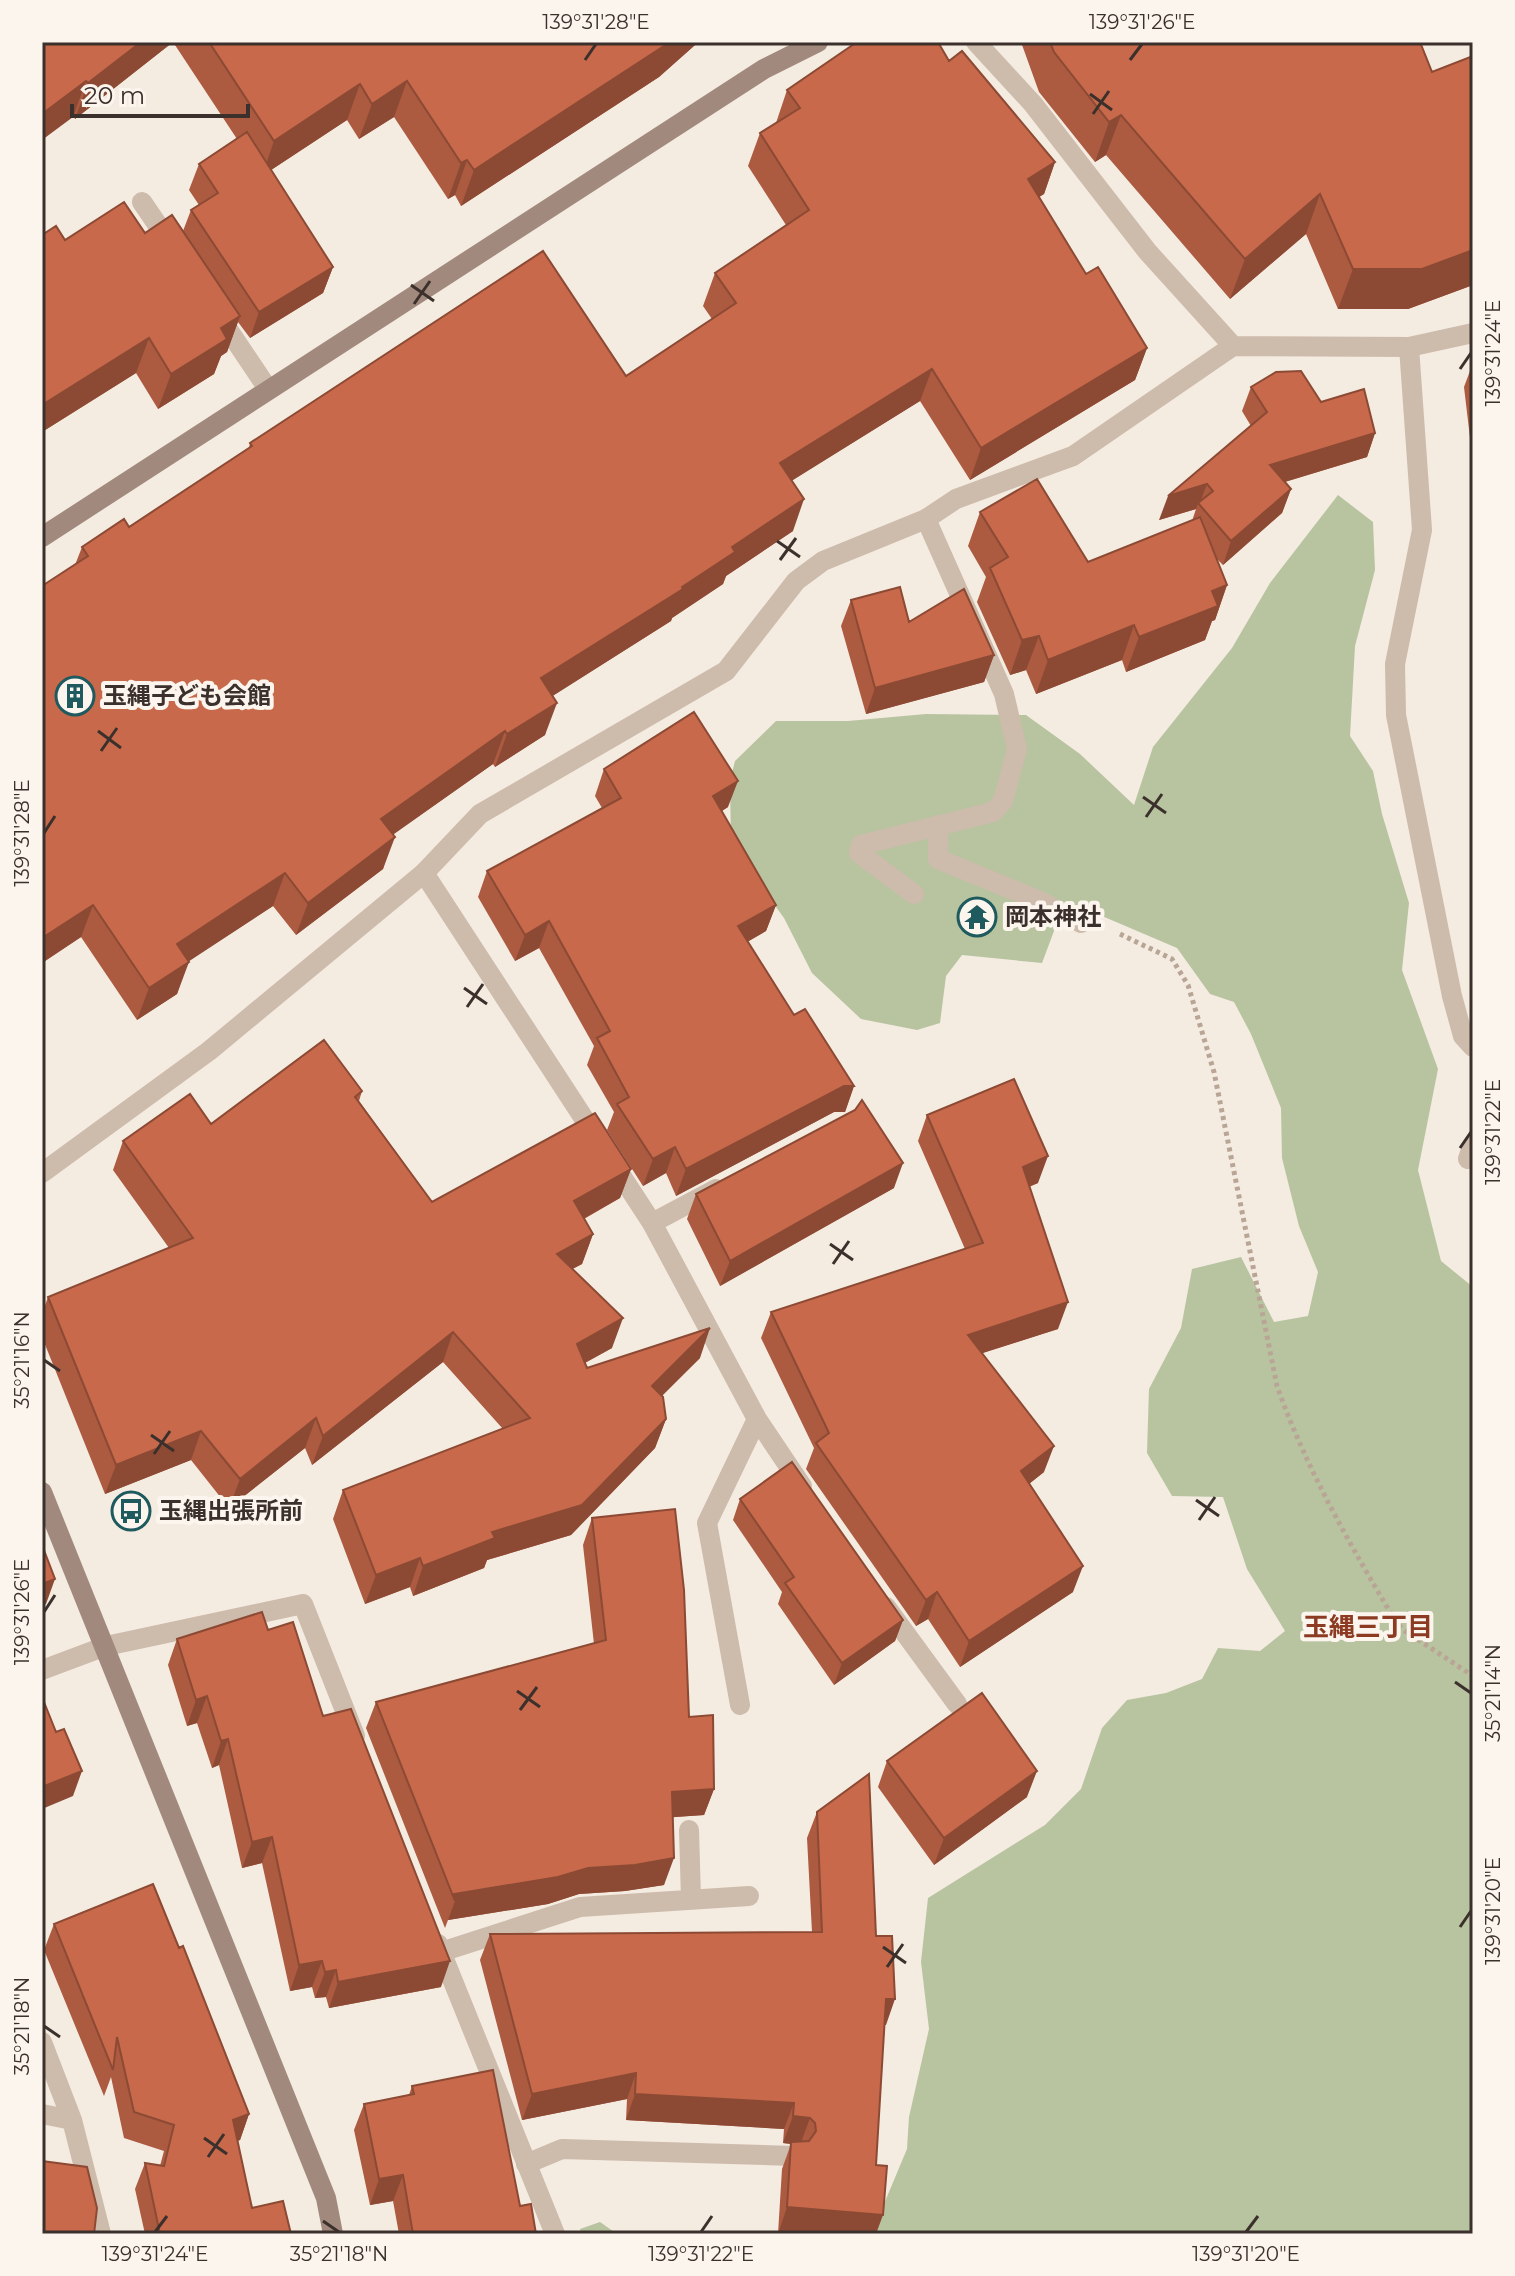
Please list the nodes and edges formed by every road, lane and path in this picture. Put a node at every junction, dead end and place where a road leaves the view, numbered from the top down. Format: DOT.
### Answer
graph roads {
  1 [pos="818,42"];
  2 [pos="976,42"];
  3 [pos="142,202"];
  4 [pos="184,264"];
  5 [pos="209,302"];
  6 [pos="1473,333"];
  7 [pos="1233,346"];
  8 [pos="1409,347"];
  9 [pos="268,389"];
  10 [pos="926,519"];
  11 [pos="42,537"];
  12 [pos="938,825"];
  13 [pos="424,873"];
  14 [pos="914,894"];
  15 [pos="1081,923"];
  16 [pos="1473,1047"];
  17 [pos="42,1173"];
  18 [pos="733,1181"];
  19 [pos="652,1223"];
  20 [pos="757,1419"];
  21 [pos="42,1492"];
  22 [pos="816,1507"];
  23 [pos="877,1594"];
  24 [pos="106,1646"];
  25 [pos="42,1670"];
  26 [pos="1473,1676"];
  27 [pos="957,1704"];
  28 [pos="740,1705"];
  29 [pos="360,1748"];
  30 [pos="689,1830"];
  31 [pos="749,1896"];
  32 [pos="691,1899"];
  33 [pos="429,1923"];
  34 [pos="441,1952"];
  35 [pos="42,2042"];
  36 [pos="42,2114"];
  37 [pos="72,2120"];
  38 [pos="794,2156"];
  39 [pos="526,2164"];
  40 [pos="101,2234"];
  41 [pos="333,2234"];
  42 [pos="555,2234"];
  1 -- 9 [label="street"];
  2 -- 7 [label="street"];
  3 -- 4 [label="street"];
  5 -- 9 [label="street"];
  6 -- 8 [label="street"];
  7 -- 8 [label="street"];
  7 -- 10 [label="street"];
  8 -- 16 [label="street"];
  9 -- 11 [label="street"];
  10 -- 12 [label="street"];
  10 -- 13 [label="street"];
  12 -- 14 [label="street"];
  12 -- 15 [label="street"];
  13 -- 17 [label="street"];
  13 -- 19 [label="street"];
  15 -- 26 [label="path"];
  18 -- 19 [label="street"];
  19 -- 20 [label="street"];
  20 -- 22 [label="street"];
  20 -- 28 [label="street"];
  21 -- 24 [label="street"];
  23 -- 27 [label="street"];
  24 -- 25 [label="street"];
  24 -- 29 [label="street"];
  24 -- 41 [label="street"];
  30 -- 32 [label="street"];
  31 -- 32 [label="street"];
  32 -- 34 [label="street"];
  33 -- 34 [label="street"];
  34 -- 39 [label="street"];
  35 -- 37 [label="street"];
  36 -- 37 [label="street"];
  37 -- 40 [label="street"];
  38 -- 39 [label="street"];
  39 -- 42 [label="street"];
}
